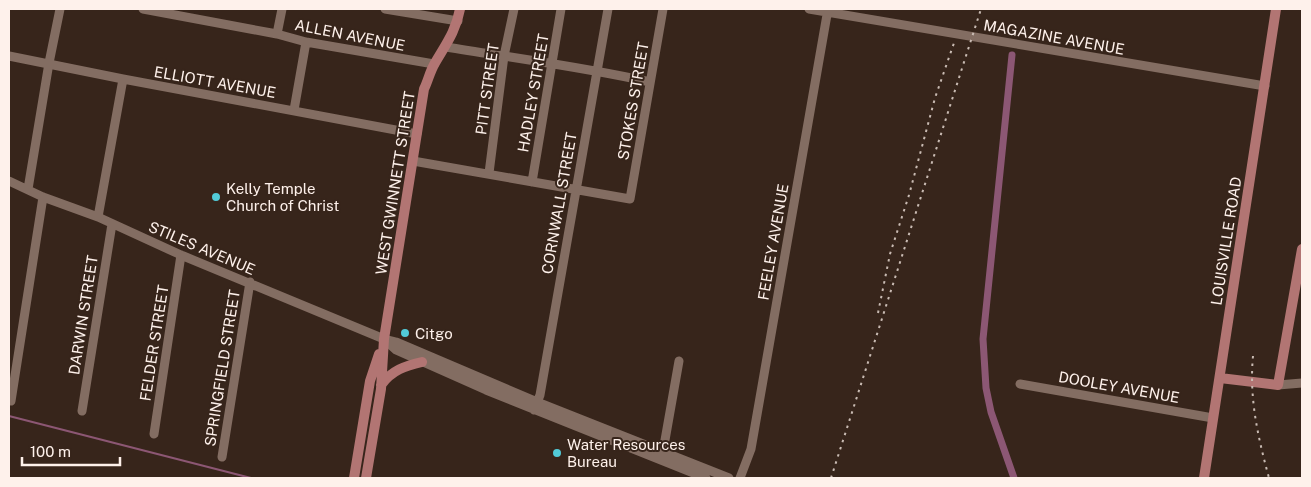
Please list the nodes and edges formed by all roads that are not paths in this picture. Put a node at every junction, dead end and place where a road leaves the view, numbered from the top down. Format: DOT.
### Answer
graph roads {
  1 [pos="60,9"];
  2 [pos="143,9"];
  3 [pos="282,9"];
  4 [pos="385,9"];
  5 [pos="460,9"];
  6 [pos="514,9"];
  7 [pos="561,9"];
  8 [pos="608,9"];
  9 [pos="662,9"];
  10 [pos="809,9"];
  11 [pos="1276,9"];
  12 [pos="827,11"];
  13 [pos="458,21"];
  14 [pos="277,34"];
  15 [pos="306,42"];
  16 [pos="446,46"];
  17 [pos="9,56"];
  18 [pos="504,56"];
  19 [pos="49,63"];
  20 [pos="434,64"];
  21 [pos="552,65"];
  22 [pos="597,70"];
  23 [pos="123,79"];
  24 [pos="650,82"];
  25 [pos="1265,86"];
  26 [pos="294,110"];
  27 [pos="417,134"];
  28 [pos="413,161"];
  29 [pos="489,173"];
  30 [pos="9,181"];
  31 [pos="532,182"];
  32 [pos="575,188"];
  33 [pos="28,189"];
  34 [pos="43,197"];
  35 [pos="98,217"];
  36 [pos="112,224"];
  37 [pos="1302,249"];
  38 [pos="181,255"];
  39 [pos="250,282"];
  40 [pos="384,339"];
  41 [pos="422,362"];
  42 [pos="679,362"];
  43 [pos="1220,378"];
  44 [pos="1302,383"];
  45 [pos="1020,384"];
  46 [pos="1278,385"];
  47 [pos="381,386"];
  48 [pos="11,401"];
  49 [pos="536,406"];
  50 [pos="82,411"];
  51 [pos="1213,418"];
  52 [pos="154,434"];
  53 [pos="222,457"];
  54 [pos="662,457"];
  55 [pos="354,478"];
  56 [pos="366,478"];
  57 [pos="706,478"];
  58 [pos="729,478"];
  59 [pos="740,478"];
  60 [pos="1204,478"];
  1 -- 19 [label="street"];
  2 -- 14 [label="street, ALLEN AVENUE"];
  3 -- 14 [label="street"];
  4 -- 13 [label="street"];
  5 -- 13 [label="main road, WEST GWINNETT STREET"];
  6 -- 18 [label="street, PITT STREET"];
  7 -- 21 [label="street, HADLEY STREET"];
  8 -- 22 [label="street, CORNWALL STREET"];
  9 -- 24 [label="street, STOKES STREET"];
  10 -- 12 [label="street, MAGAZINE AVENUE"];
  11 -- 25 [label="main road, LOUISVILLE ROAD"];
  12 -- 25 [label="street, MAGAZINE AVENUE"];
  12 -- 59 [label="street, FEELEY AVENUE"];
  13 -- 16 [label="main road, WEST GWINNETT STREET"];
  14 -- 15 [label="street, ALLEN AVENUE"];
  15 -- 20 [label="street, ALLEN AVENUE"];
  15 -- 26 [label="street"];
  16 -- 18 [label="street"];
  16 -- 20 [label="main road, WEST GWINNETT STREET"];
  17 -- 19 [label="street, ELLIOTT AVENUE"];
  18 -- 21 [label="street"];
  18 -- 29 [label="street, PITT STREET"];
  19 -- 23 [label="street, ELLIOTT AVENUE"];
  19 -- 33 [label="street"];
  20 -- 27 [label="main road, WEST GWINNETT STREET"];
  21 -- 22 [label="street"];
  21 -- 31 [label="street, HADLEY STREET"];
  22 -- 24 [label="street"];
  22 -- 32 [label="street, CORNWALL STREET"];
  23 -- 26 [label="street, ELLIOTT AVENUE"];
  23 -- 35 [label="street"];
  24 -- 32 [label="street, STOKES STREET"];
  25 -- 43 [label="main road, LOUISVILLE ROAD"];
  26 -- 27 [label="street, ELLIOTT AVENUE"];
  27 -- 28 [label="main road, WEST GWINNETT STREET"];
  28 -- 29 [label="street"];
  28 -- 40 [label="main road, WEST GWINNETT STREET"];
  29 -- 31 [label="street"];
  30 -- 33 [label="street, STILES AVENUE"];
  31 -- 32 [label="street"];
  32 -- 49 [label="street, CORNWALL STREET"];
  33 -- 34 [label="street, STILES AVENUE"];
  34 -- 35 [label="street, STILES AVENUE"];
  34 -- 48 [label="street"];
  35 -- 36 [label="street, STILES AVENUE"];
  36 -- 38 [label="street, STILES AVENUE"];
  36 -- 50 [label="street, DARWIN STREET"];
  37 -- 46 [label="main road"];
  38 -- 39 [label="street, STILES AVENUE"];
  38 -- 52 [label="street, FELDER STREET"];
  39 -- 40 [label="street, STILES AVENUE"];
  39 -- 53 [label="street, SPRINGFIELD STREET"];
  40 -- 41 [label="street, STILES AVENUE"];
  40 -- 47 [label="main road, WEST GWINNETT STREET"];
  40 -- 49 [label="street, STILES AVENUE"];
  40 -- 55 [label="main road, WEST GWINNETT STREET"];
  41 -- 47 [label="main road"];
  41 -- 49 [label="street, STILES AVENUE"];
  42 -- 54 [label="street"];
  43 -- 46 [label="main road"];
  43 -- 51 [label="main road, LOUISVILLE ROAD"];
  44 -- 46 [label="street"];
  45 -- 51 [label="street, DOOLEY AVENUE"];
  47 -- 56 [label="main road, WEST GWINNETT STREET"];
  49 -- 54 [label="street, STILES AVENUE"];
  51 -- 60 [label="main road, LOUISVILLE ROAD"];
  54 -- 57 [label="street, STILES AVENUE"];
  54 -- 58 [label="street, STILES AVENUE"];
}
